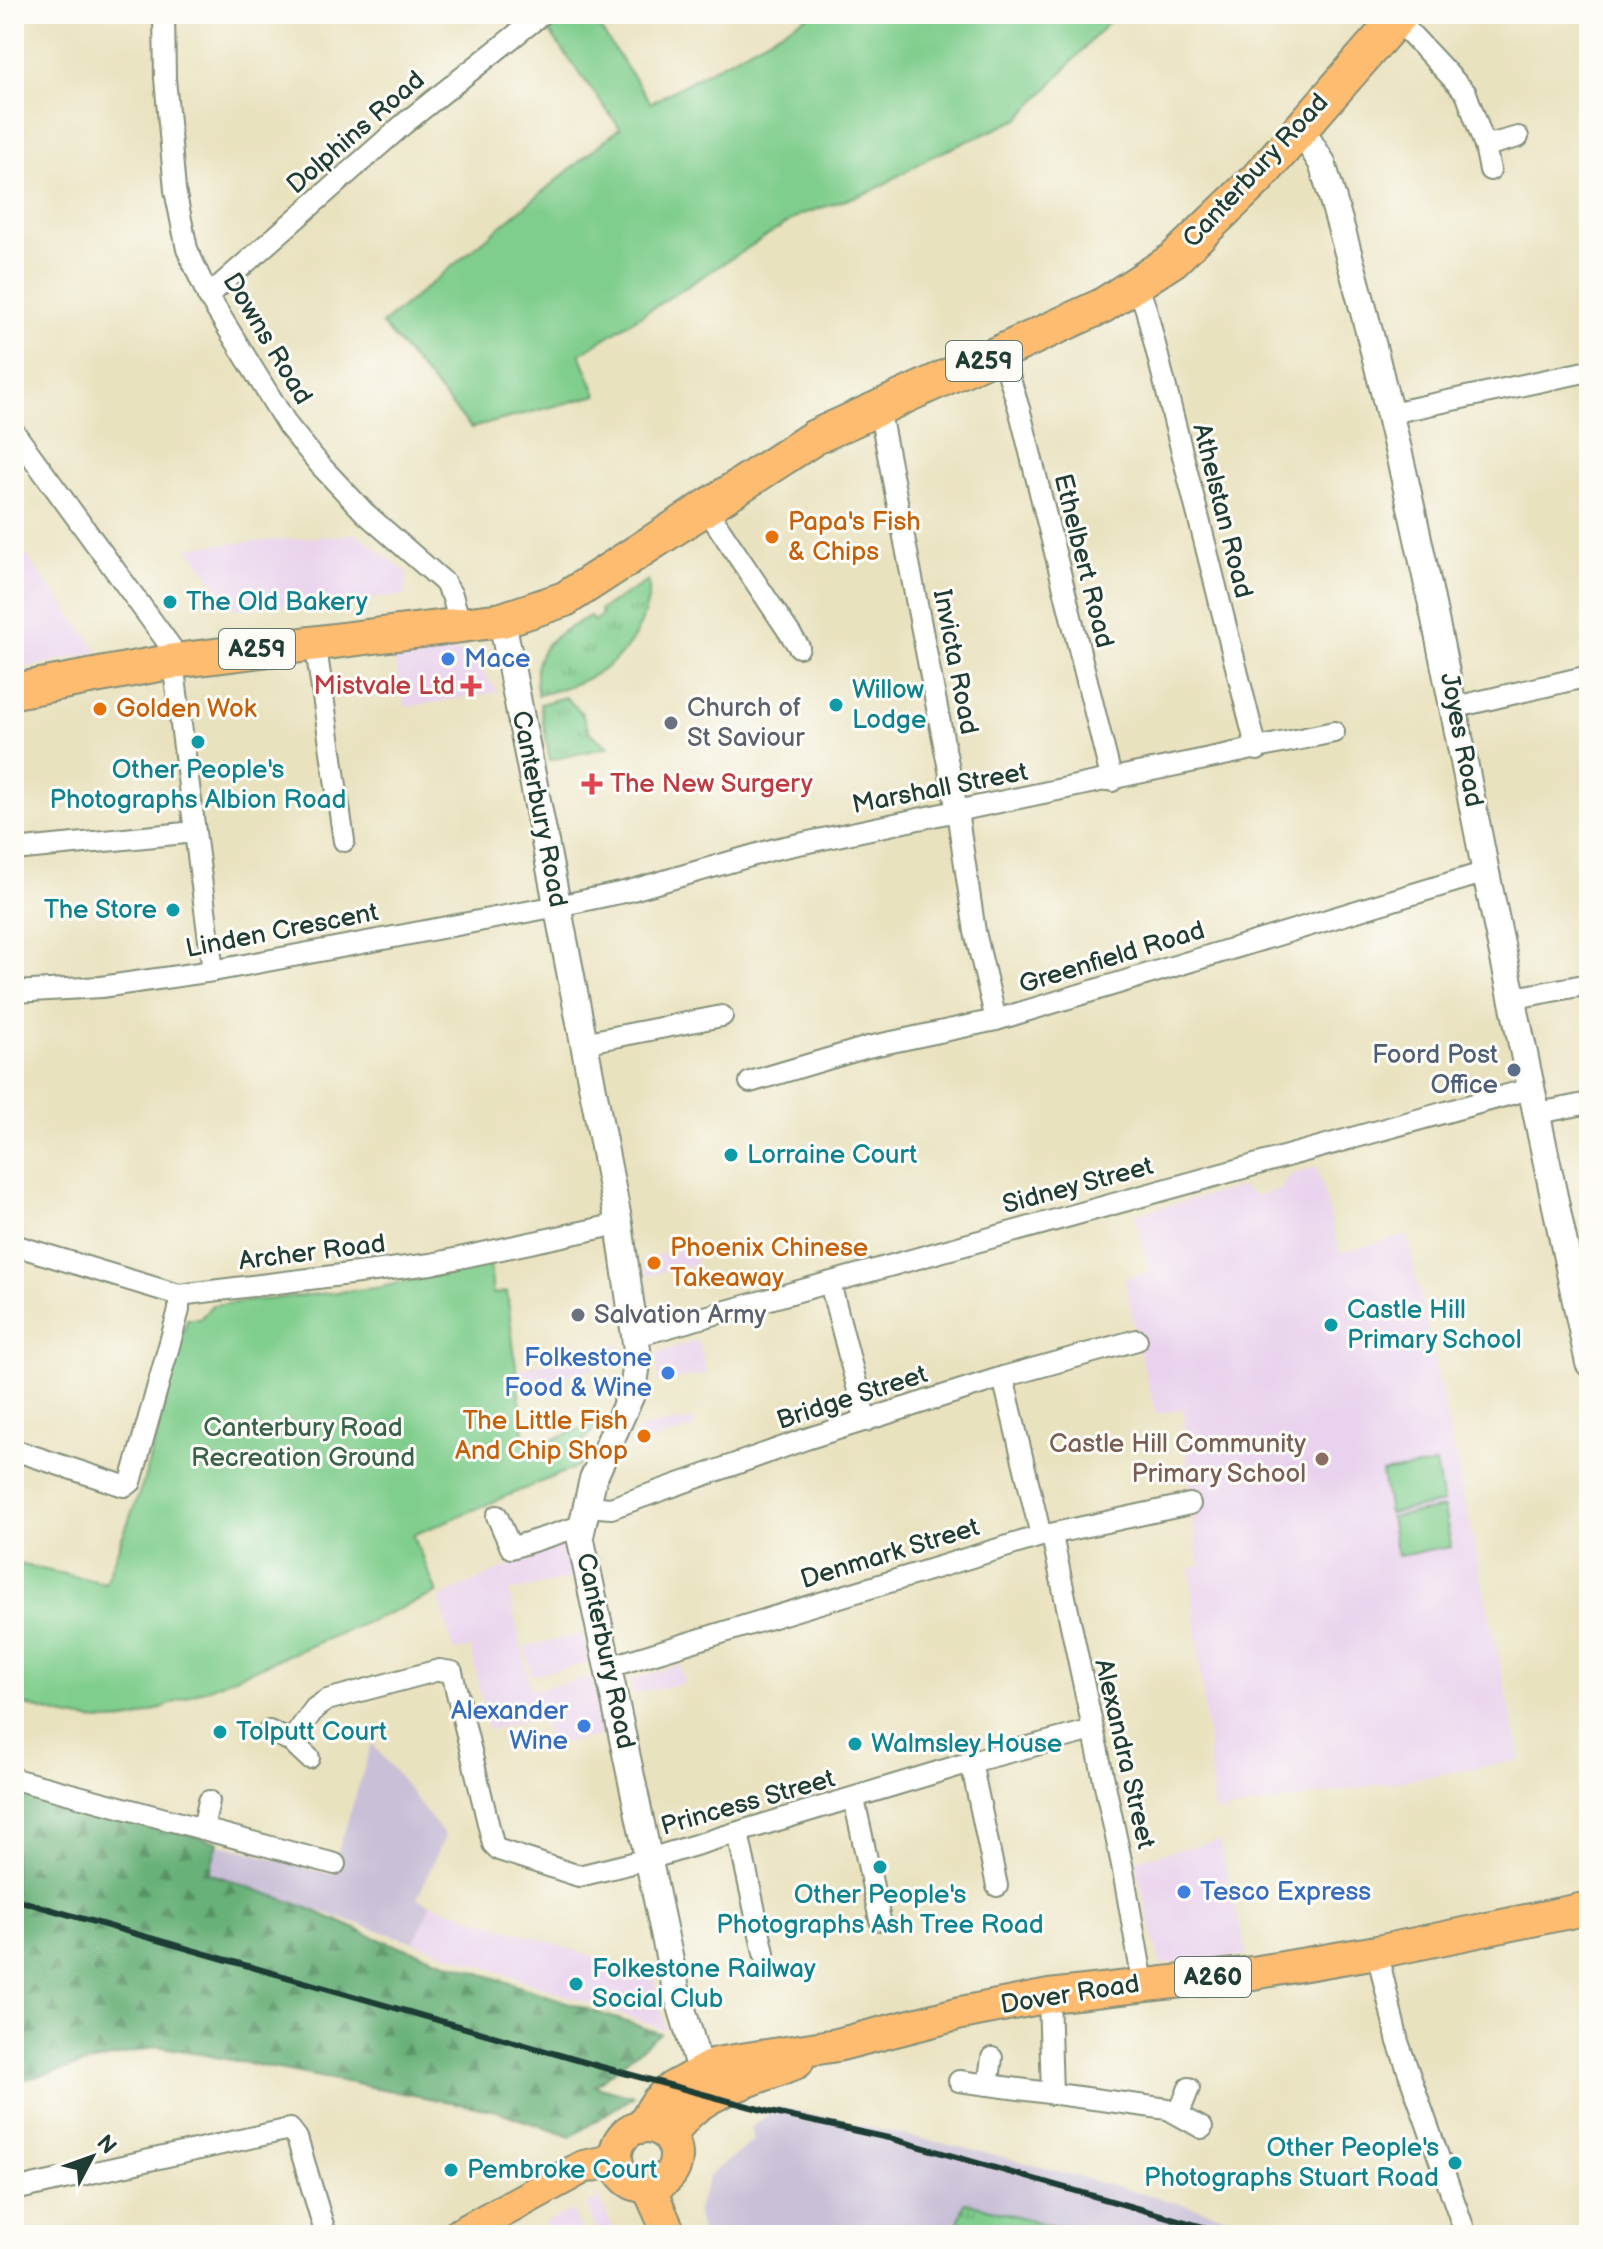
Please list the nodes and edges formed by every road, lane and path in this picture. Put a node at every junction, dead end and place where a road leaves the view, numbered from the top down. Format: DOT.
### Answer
graph roads {
  1 [pos="164,14"];
  2 [pos="542,14"];
  3 [pos="1398,16"];
  4 [pos="1300,128"];
  5 [pos="1518,137"];
  6 [pos="1485,146"];
  7 [pos="1490,170"];
  8 [pos="1137,284"];
  9 [pos="208,296"];
  10 [pos="1002,353"];
  11 [pos="1589,371"];
  12 [pos="879,408"];
  13 [pos="1391,413"];
  14 [pos="14,432"];
  15 [pos="705,507"];
  16 [pos="502,620"];
  17 [pos="461,627"];
  18 [pos="315,641"];
  19 [pos="799,647"];
  20 [pos="175,661"];
  21 [pos="1589,676"];
  22 [pos="14,691"];
  23 [pos="1456,707"];
  24 [pos="1334,732"];
  25 [pos="1257,750"];
  26 [pos="1112,781"];
  27 [pos="957,811"];
  28 [pos="195,832"];
  29 [pos="344,841"];
  30 [pos="14,850"];
  31 [pos="1486,872"];
  32 [pos="558,906"];
  33 [pos="213,971"];
  34 [pos="1589,984"];
  35 [pos="14,992"];
  36 [pos="1512,995"];
  37 [pos="722,1016"];
  38 [pos="996,1020"];
  39 [pos="583,1043"];
  40 [pos="750,1082"];
  41 [pos="1536,1100"];
  42 [pos="1589,1103"];
  43 [pos="619,1224"];
  44 [pos="14,1245"];
  45 [pos="830,1283"];
  46 [pos="179,1295"];
  47 [pos="636,1336"];
  48 [pos="1137,1340"];
  49 [pos="1589,1363"];
  50 [pos="1003,1377"];
  51 [pos="866,1421"];
  52 [pos="14,1450"];
  53 [pos="1190,1504"];
  54 [pos="497,1516"];
  55 [pos="583,1516"];
  56 [pos="1047,1536"];
  57 [pos="609,1667"];
  58 [pos="1093,1730"];
  59 [pos="269,1731"];
  60 [pos="291,1741"];
  61 [pos="309,1758"];
  62 [pos="971,1762"];
  63 [pos="14,1779"];
  64 [pos="854,1799"];
  65 [pos="209,1801"];
  66 [pos="203,1829"];
  67 [pos="738,1833"];
  68 [pos="649,1859"];
  69 [pos="335,1864"];
  70 [pos="997,1886"];
  71 [pos="1589,1908"];
  72 [pos="880,1920"];
  73 [pos="1377,1952"];
  74 [pos="764,1953"];
  75 [pos="1143,1983"];
  76 [pos="1049,1996"];
  77 [pos="837,2045"];
  78 [pos="992,2058"];
  79 [pos="700,2070"];
  80 [pos="959,2081"];
  81 [pos="988,2085"];
  82 [pos="1189,2088"];
  83 [pos="1052,2094"];
  84 [pos="1179,2113"];
  85 [pos="641,2127"];
  86 [pos="1202,2128"];
  87 [pos="671,2140"];
  88 [pos="616,2160"];
  89 [pos="648,2186"];
  90 [pos="14,2190"];
  91 [pos="326,2235"];
  92 [pos="459,2235"];
  93 [pos="670,2235"];
  94 [pos="1466,2235"];
  1 -- 9 [label="street, Downs Road"];
  2 -- 9 [label="street, Dolphins Road"];
  3 -- 4 [label="highway, Canterbury Road / A259"];
  3 -- 6 [label="street"];
  4 -- 8 [label="highway, Canterbury Road / A259"];
  4 -- 13 [label="street, Joyes Road"];
  5 -- 6 [label="street"];
  6 -- 7 [label="street"];
  8 -- 10 [label="highway, Canterbury Road / A259"];
  8 -- 25 [label="street, Athelstan Road"];
  9 -- 17 [label="street, Downs Road"];
  10 -- 12 [label="highway, Canterbury Road / A259"];
  10 -- 26 [label="street, Ethelbert Road"];
  11 -- 13 [label="street"];
  12 -- 15 [label="highway, Canterbury Road / A259"];
  12 -- 27 [label="street, Invicta Road"];
  13 -- 23 [label="street, Joyes Road"];
  14 -- 20 [label="street"];
  15 -- 16 [label="highway, Canterbury Road / A259"];
  15 -- 19 [label="street"];
  16 -- 17 [label="highway, A259"];
  16 -- 32 [label="street, Canterbury Road"];
  17 -- 18 [label="highway, A259"];
  18 -- 20 [label="highway, A259"];
  18 -- 29 [label="street"];
  20 -- 22 [label="highway, A259"];
  20 -- 28 [label="street"];
  21 -- 23 [label="street"];
  23 -- 31 [label="street, Joyes Road"];
  24 -- 25 [label="street, Marshall Street"];
  25 -- 26 [label="street, Marshall Street"];
  26 -- 27 [label="street, Marshall Street"];
  27 -- 32 [label="street, Marshall Street"];
  27 -- 38 [label="street, Invicta Road"];
  28 -- 30 [label="street"];
  28 -- 33 [label="street"];
  31 -- 36 [label="street, Joyes Road"];
  31 -- 38 [label="street, Greenfield Road"];
  32 -- 33 [label="street, Linden Crescent"];
  32 -- 39 [label="street, Canterbury Road"];
  33 -- 35 [label="street, Linden Crescent"];
  34 -- 36 [label="street"];
  36 -- 41 [label="street, Joyes Road"];
  37 -- 39 [label="street"];
  38 -- 40 [label="street, Greenfield Road"];
  39 -- 43 [label="street, Canterbury Road"];
  41 -- 42 [label="street, Sidney Street"];
  41 -- 45 [label="street, Sidney Street"];
  41 -- 49 [label="street, Joyes Road"];
  43 -- 46 [label="street, Archer Road"];
  43 -- 47 [label="street, Canterbury Road"];
  44 -- 46 [label="street, Archer Road"];
  45 -- 47 [label="street, Sidney Street"];
  45 -- 51 [label="street"];
  46 -- 52 [label="street"];
  47 -- 55 [label="street, Canterbury Road"];
  48 -- 50 [label="street, Bridge Street"];
  50 -- 51 [label="street, Bridge Street"];
  50 -- 56 [label="street, Alexandra Street"];
  51 -- 55 [label="street, Bridge Street"];
  53 -- 56 [label="street, Denmark Street"];
  54 -- 55 [label="street, Bridge Street"];
  55 -- 57 [label="street, Canterbury Road"];
  56 -- 57 [label="street, Denmark Street"];
  56 -- 58 [label="street, Alexandra Street"];
  57 -- 68 [label="street, Canterbury Road"];
  58 -- 62 [label="street, Princess Street"];
  58 -- 75 [label="street, Alexandra Street"];
  59 -- 60 [label="street"];
  60 -- 61 [label="street"];
  60 -- 68 [label="street, Princess Street"];
  62 -- 64 [label="street, Princess Street"];
  62 -- 70 [label="street"];
  63 -- 66 [label="street"];
  64 -- 67 [label="street, Princess Street"];
  64 -- 72 [label="street"];
  65 -- 66 [label="street"];
  66 -- 69 [label="street"];
  67 -- 68 [label="street, Princess Street"];
  67 -- 74 [label="street"];
  68 -- 79 [label="street, Canterbury Road"];
  71 -- 73 [label="main road, Dover Road / A260"];
  73 -- 75 [label="main road, Dover Road / A260"];
  73 -- 94 [label="street"];
  75 -- 76 [label="main road, Dover Road / A260"];
  76 -- 77 [label="main road, Dover Road / A260"];
  76 -- 83 [label="street"];
  77 -- 79 [label="main road, Dover Road / A260"];
  77 -- 87 [label="main road, Dover Road / A260"];
  78 -- 81 [label="street"];
  79 -- 85 [label="main road, Dover Road / A260"];
  80 -- 81 [label="street"];
  81 -- 83 [label="street"];
  82 -- 84 [label="street"];
  83 -- 84 [label="street"];
  84 -- 86 [label="street"];
  85 -- 87 [label="main road"];
  85 -- 88 [label="main road"];
  87 -- 89 [label="main road"];
  88 -- 89 [label="main road"];
  88 -- 92 [label="main road"];
  89 -- 93 [label="main road"];
  90 -- 91 [label="street"];
}
